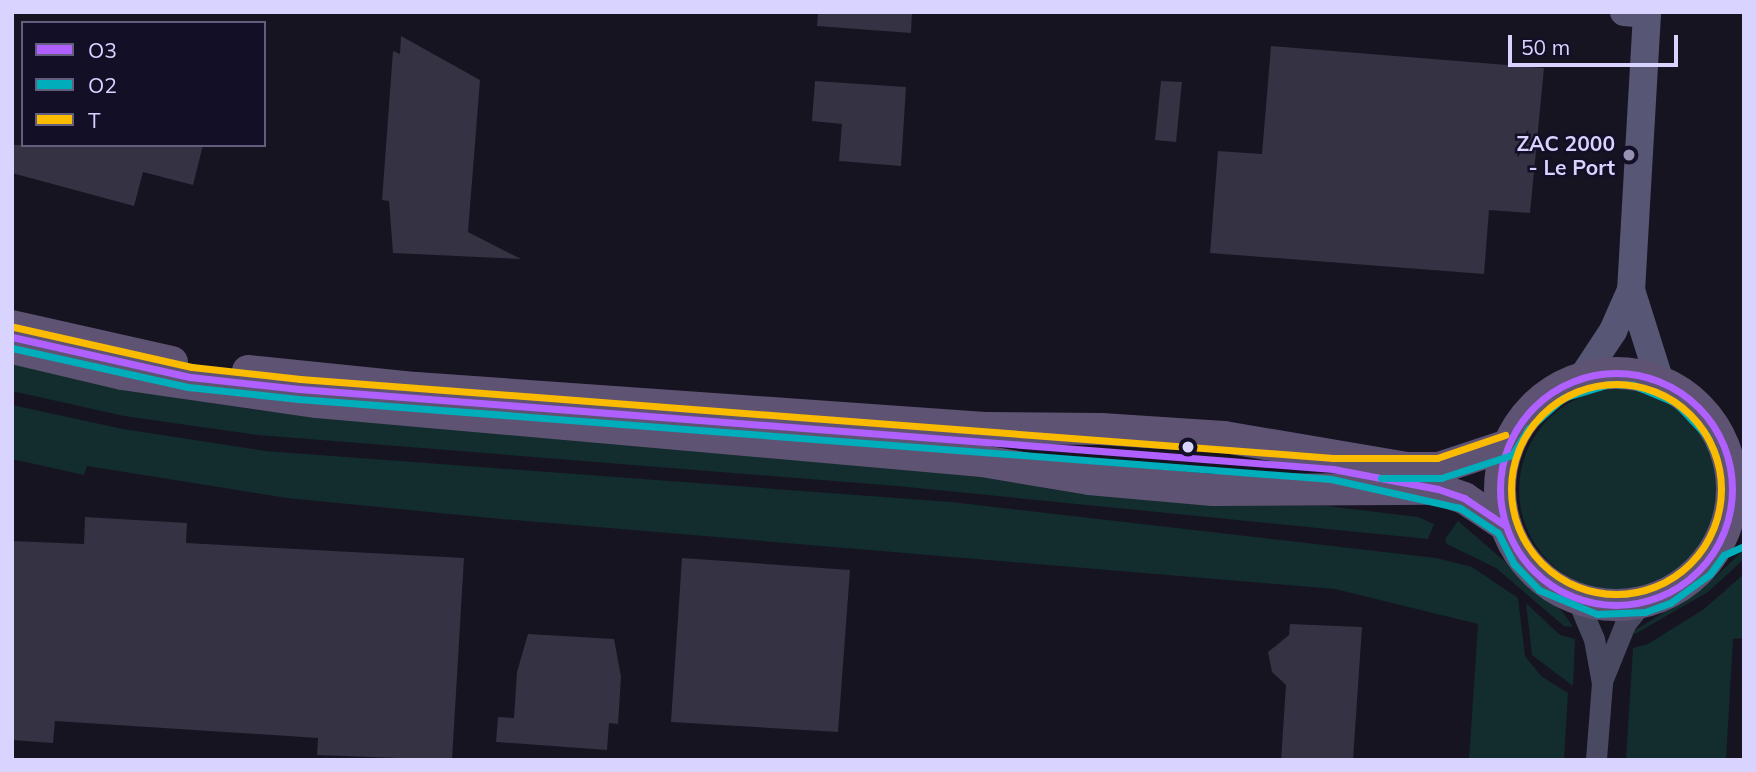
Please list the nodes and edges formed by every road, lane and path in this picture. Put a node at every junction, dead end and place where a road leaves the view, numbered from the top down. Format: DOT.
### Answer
graph roads {
  1 [pos="1636,13"];
  2 [pos="1631,290"];
  3 [pos="12,326"];
  4 [pos="12,348"];
  5 [pos="1582,378"];
  6 [pos="1660,382"];
  7 [pos="1508,445"];
  8 [pos="1735,455"];
  9 [pos="1506,526"];
  10 [pos="1730,543"];
  11 [pos="1577,599"];
  12 [pos="1643,602"];
  13 [pos="1602,683"];
  14 [pos="1597,760"];
  1 -- 2 [label="street"];
  2 -- 5 [label="street"];
  2 -- 6 [label="street"];
  3 -- 7 [label="main road"];
  4 -- 9 [label="main road"];
  5 -- 6 [label="main road"];
  5 -- 7 [label="main road"];
  6 -- 8 [label="main road"];
  7 -- 9 [label="main road"];
  8 -- 10 [label="main road"];
  9 -- 11 [label="main road"];
  10 -- 12 [label="main road"];
  11 -- 12 [label="main road"];
  11 -- 13 [label="street"];
  12 -- 13 [label="street"];
  13 -- 14 [label="street"];
}
